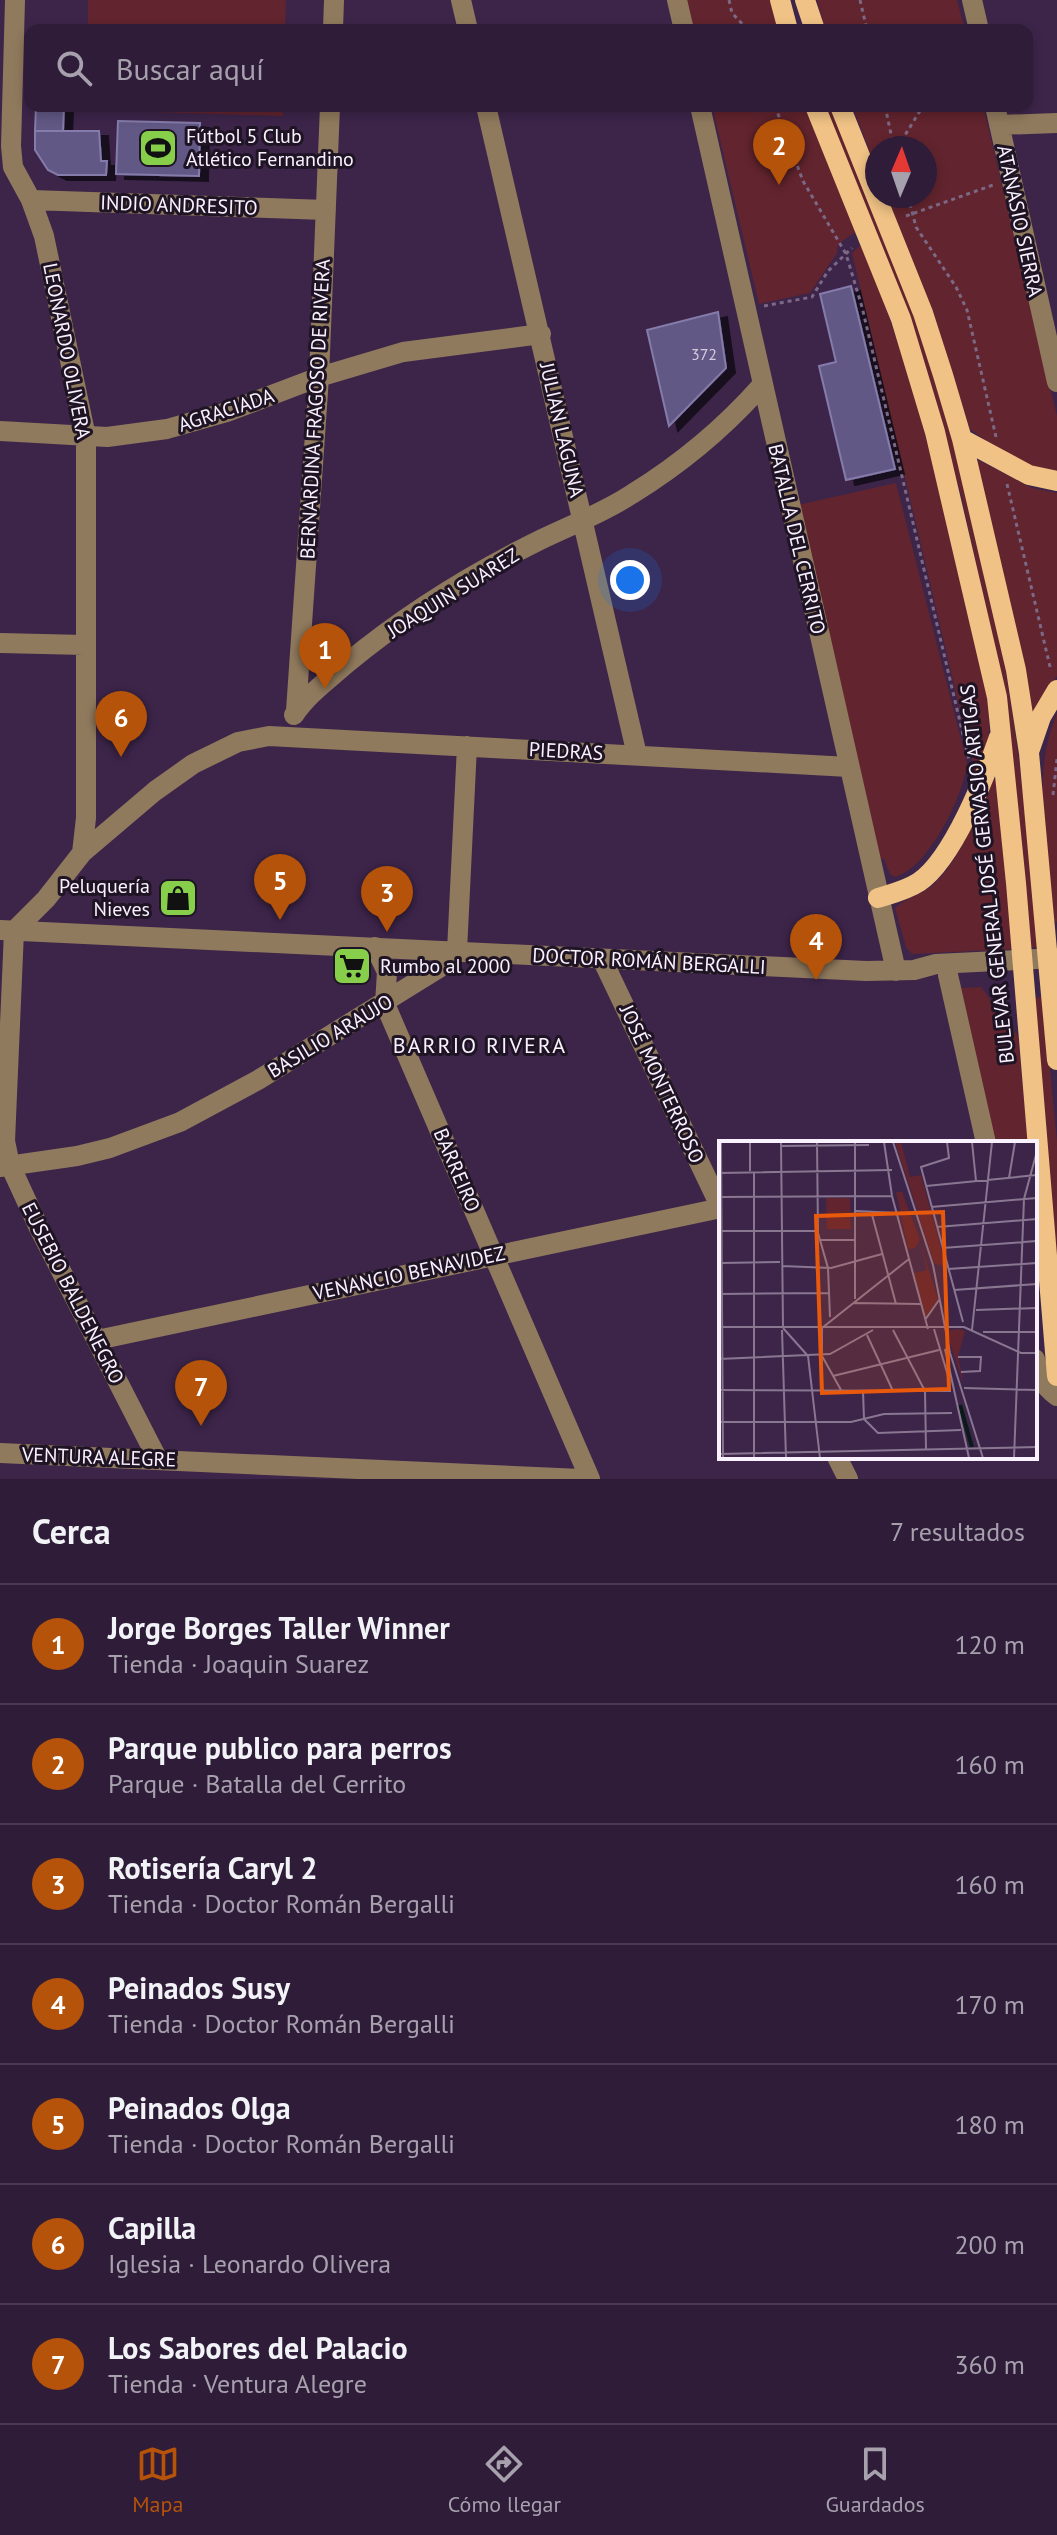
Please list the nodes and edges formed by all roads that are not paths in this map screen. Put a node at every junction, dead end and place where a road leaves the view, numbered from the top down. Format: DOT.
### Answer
graph roads {
  1 [pos="15,0"];
  2 [pos="334,0"];
  3 [pos="461,0"];
  4 [pos="677,0"];
  5 [pos="780,0"];
  6 [pos="805,0"];
  7 [pos="972,0"];
  8 [pos="333,24"];
  9 [pos="467,24"];
  10 [pos="683,24"];
  11 [pos="786,24"];
  12 [pos="813,24"];
  13 [pos="978,24"];
  14 [pos="330,112"];
  15 [pos="487,112"];
  16 [pos="701,112"];
  17 [pos="817,112"];
  18 [pos="842,112"];
  19 [pos="997,116"];
  20 [pos="1057,123"];
  21 [pos="6,124"];
  22 [pos="31,200"];
  23 [pos="326,210"];
  24 [pos="1048,305"];
  25 [pos="541,334"];
  26 [pos="319,377"];
  27 [pos="1057,382"];
  28 [pos="762,385"];
  29 [pos="0,431"];
  30 [pos="86,437"];
  31 [pos="962,439"];
  32 [pos="1057,481"];
  33 [pos="583,522"];
  34 [pos="0,643"];
  35 [pos="85,645"];
  36 [pos="1057,690"];
  37 [pos="296,711"];
  38 [pos="1001,733"];
  39 [pos="283,736"];
  40 [pos="467,746"];
  41 [pos="1029,753"];
  42 [pos="637,755"];
  43 [pos="849,767"];
  44 [pos="82,853"];
  45 [pos="878,898"];
  46 [pos="7,931"];
  47 [pos="375,947"];
  48 [pos="457,951"];
  49 [pos="1057,958"];
  50 [pos="602,959"];
  51 [pos="975,968"];
  52 [pos="1057,969"];
  53 [pos="905,971"];
  54 [pos="948,975"];
  55 [pos="385,1004"];
  56 [pos="1057,1060"];
  57 [pos="986,1141"];
  58 [pos="1037,1141"];
  59 [pos="1037,1146"];
  60 [pos="5,1166"];
  61 [pos="719,1204"];
  62 [pos="719,1208"];
  63 [pos="493,1255"];
  64 [pos="97,1340"];
  65 [pos="1037,1368"];
  66 [pos="1057,1376"];
  67 [pos="1057,1396"];
  68 [pos="0,1453"];
  69 [pos="157,1458"];
  70 [pos="838,1459"];
  71 [pos="338,1474"];
  72 [pos="581,1479"];
  73 [pos="590,1479"];
  74 [pos="848,1479"];
  1 -- 21 [label="street, LEONARDO OLIVERA"];
  2 -- 8 [label="street"];
  3 -- 9 [label="street"];
  4 -- 10 [label="street"];
  5 -- 11 [label="main road"];
  6 -- 12 [label="main road"];
  7 -- 13 [label="street"];
  14 -- 23 [label="street, BERNARDINA FRAGOSO DE RIVERA"];
  15 -- 25 [label="street, JULIAN LAGUNA"];
  16 -- 28 [label="street, BATALLA DEL CERRITO"];
  17 -- 38 [label="main road, BULEVAR GENERAL JOSÉ GERVASIO ARTIGAS"];
  18 -- 31 [label="main road"];
  19 -- 20 [label="street"];
  19 -- 24 [label="street, ATANASIO SIERRA"];
  21 -- 22 [label="street, LEONARDO OLIVERA"];
  22 -- 23 [label="street, INDIO ANDRESITO"];
  22 -- 30 [label="street, LEONARDO OLIVERA"];
  23 -- 26 [label="street, BERNARDINA FRAGOSO DE RIVERA"];
  24 -- 27 [label="street, ATANASIO SIERRA"];
  25 -- 26 [label="street, AGRACIADA"];
  25 -- 33 [label="street, JULIAN LAGUNA"];
  26 -- 30 [label="street, AGRACIADA"];
  26 -- 37 [label="street, BERNARDINA FRAGOSO DE RIVERA"];
  28 -- 33 [label="street, JOAQUIN SUAREZ"];
  28 -- 43 [label="street, BATALLA DEL CERRITO"];
  29 -- 30 [label="street, AGRACIADA"];
  30 -- 35 [label="street, LEONARDO OLIVERA"];
  31 -- 32 [label="main road"];
  31 -- 41 [label="main road"];
  33 -- 37 [label="street, JOAQUIN SUAREZ"];
  33 -- 42 [label="street, JULIAN LAGUNA"];
  34 -- 35 [label="street"];
  35 -- 44 [label="street, LEONARDO OLIVERA"];
  36 -- 41 [label="main road"];
  37 -- 39 [label="street, JOAQUIN SUAREZ"];
  38 -- 45 [label="main road"];
  38 -- 58 [label="main road, BULEVAR GENERAL JOSÉ GERVASIO ARTIGAS"];
  39 -- 40 [label="street, PIEDRAS"];
  39 -- 44 [label="street"];
  40 -- 42 [label="street, PIEDRAS"];
  40 -- 48 [label="street"];
  41 -- 56 [label="main road"];
  42 -- 43 [label="street, PIEDRAS"];
  43 -- 45 [label="street, BATALLA DEL CERRITO"];
  44 -- 46 [label="street"];
  45 -- 53 [label="street, BATALLA DEL CERRITO"];
  46 -- 47 [label="street, DOCTOR ROMÁN BERGALLI"];
  46 -- 60 [label="street, EUSEBIO BALDENEGRO"];
  47 -- 48 [label="street, DOCTOR ROMÁN BERGALLI"];
  47 -- 55 [label="street, BARREIRO"];
  48 -- 50 [label="street, DOCTOR ROMÁN BERGALLI"];
  48 -- 55 [label="street, BASILIO ARAUJO"];
  49 -- 51 [label="street, DOCTOR ROMÁN BERGALLI"];
  50 -- 53 [label="street, DOCTOR ROMÁN BERGALLI"];
  50 -- 61 [label="street, JOSÉ MONTERROSO"];
  51 -- 52 [label="street, DOCTOR ROMÁN BERGALLI"];
  51 -- 53 [label="street, DOCTOR ROMÁN BERGALLI"];
  51 -- 54 [label="street, DOCTOR ROMÁN BERGALLI"];
  53 -- 54 [label="street, DOCTOR ROMÁN BERGALLI"];
  54 -- 57 [label="street"];
  55 -- 60 [label="street, BASILIO ARAUJO"];
  55 -- 63 [label="street, BARREIRO"];
  59 -- 66 [label="main road, BULEVAR GENERAL JOSÉ GERVASIO ARTIGAS"];
  60 -- 64 [label="street, EUSEBIO BALDENEGRO"];
  62 -- 63 [label="street, VENANCIO BENAVIDEZ"];
  63 -- 64 [label="street, VENANCIO BENAVIDEZ"];
  63 -- 73 [label="street, BARREIRO"];
  64 -- 69 [label="street, EUSEBIO BALDENEGRO"];
  65 -- 67 [label="street"];
  68 -- 69 [label="street, VENTURA ALEGRE"];
  69 -- 71 [label="street, VENTURA ALEGRE"];
  70 -- 74 [label="street"];
  71 -- 72 [label="street, VENTURA ALEGRE"];
}
